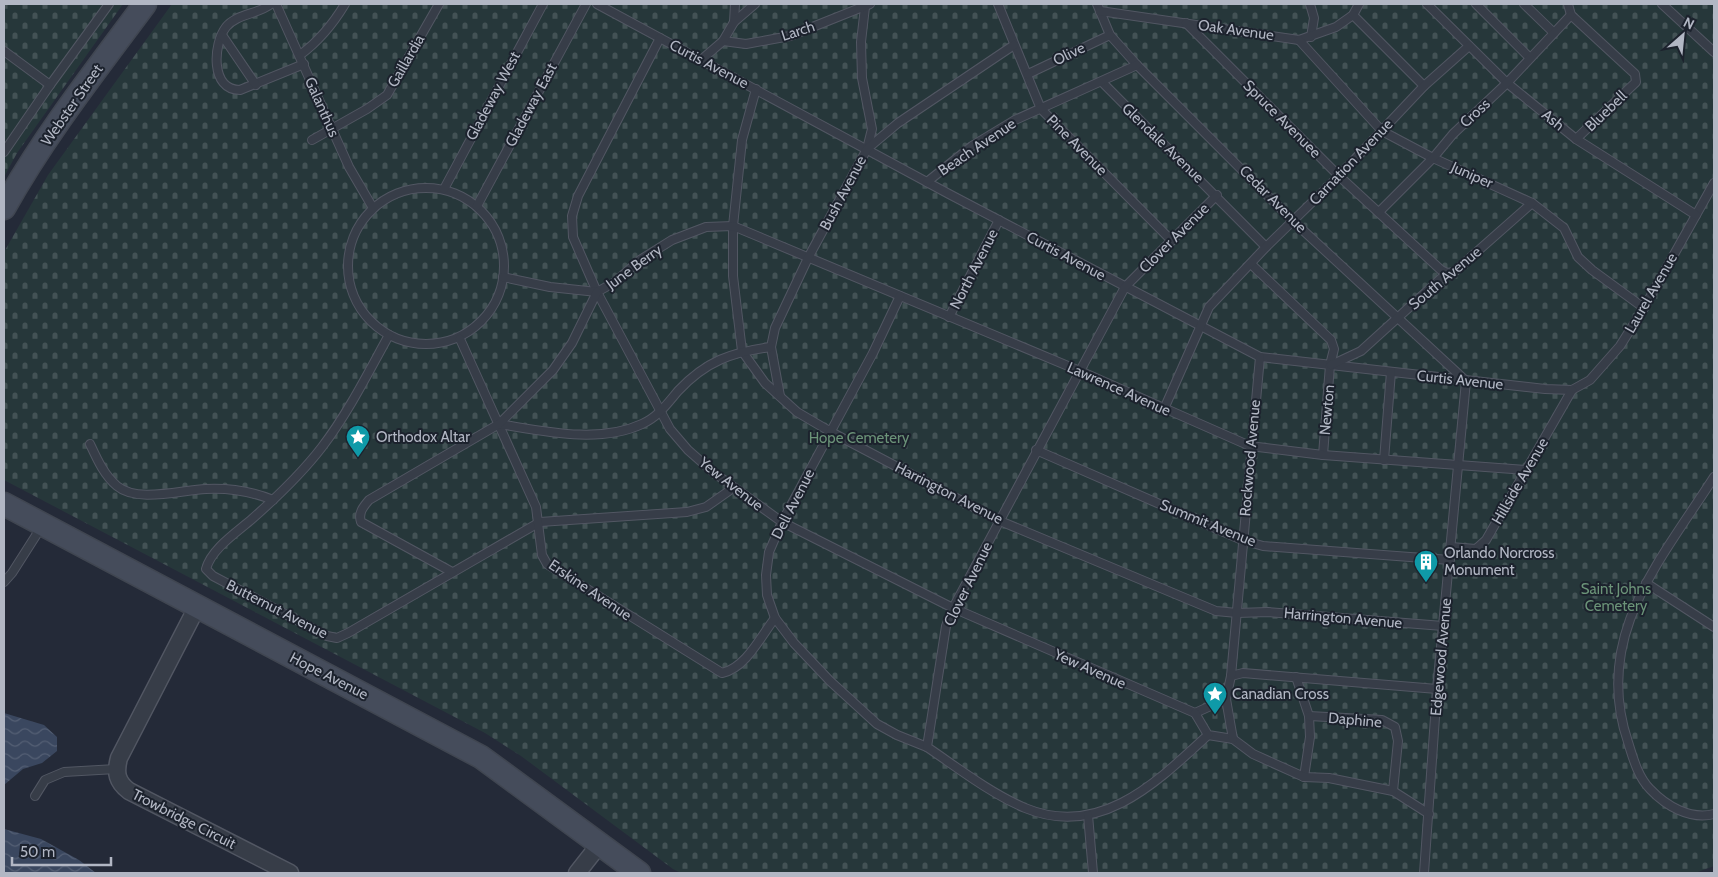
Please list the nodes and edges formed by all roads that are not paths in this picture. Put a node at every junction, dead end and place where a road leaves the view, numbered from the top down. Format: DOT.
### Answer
graph roads {
  1 [pos="109,4"];
  2 [pos="145,4"];
  3 [pos="271,4"];
  4 [pos="276,4"];
  5 [pos="345,4"];
  6 [pos="438,4"];
  7 [pos="543,4"];
  8 [pos="586,4"];
  9 [pos="597,4"];
  10 [pos="735,4"];
  11 [pos="756,4"];
  12 [pos="998,4"];
  13 [pos="1310,4"];
  14 [pos="1359,4"];
  15 [pos="1427,4"];
  16 [pos="1476,4"];
  17 [pos="1524,4"];
  18 [pos="1568,4"];
  19 [pos="1662,4"];
  20 [pos="867,5"];
  21 [pos="1098,7"];
  22 [pos="1353,15"];
  23 [pos="1571,15"];
  24 [pos="734,22"];
  25 [pos="1186,23"];
  26 [pos="1554,33"];
  27 [pos="222,35"];
  28 [pos="1110,35"];
  29 [pos="1311,37"];
  30 [pos="660,38"];
  31 [pos="1300,40"];
  32 [pos="723,42"];
  33 [pos="1014,45"];
  34 [pos="1469,46"];
  35 [pos="4,51"];
  36 [pos="1714,52"];
  37 [pos="300,55"];
  38 [pos="1530,58"];
  39 [pos="701,60"];
  40 [pos="304,64"];
  41 [pos="1137,65"];
  42 [pos="1028,74"];
  43 [pos="1102,82"];
  44 [pos="1508,83"];
  45 [pos="50,84"];
  46 [pos="256,84"];
  47 [pos="1424,86"];
  48 [pos="756,89"];
  49 [pos="1041,110"];
  50 [pos="332,129"];
  51 [pos="1382,131"];
  52 [pos="312,140"];
  53 [pos="1576,140"];
  54 [pos="867,149"];
  55 [pos="4,152"];
  56 [pos="1433,158"];
  57 [pos="1339,176"];
  58 [pos="926,182"];
  59 [pos="1714,183"];
  60 [pos="444,189"];
  61 [pos="1217,195"];
  62 [pos="5,201"];
  63 [pos="1532,203"];
  64 [pos="477,206"];
  65 [pos="373,208"];
  66 [pos="1379,212"];
  67 [pos="1696,215"];
  68 [pos="999,220"];
  69 [pos="1293,220"];
  70 [pos="733,226"];
  71 [pos="1172,240"];
  72 [pos="1266,247"];
  73 [pos="808,258"];
  74 [pos="1251,264"];
  75 [pos="1446,273"];
  76 [pos="504,276"];
  77 [pos="1125,287"];
  78 [pos="597,292"];
  79 [pos="900,296"];
  80 [pos="1644,308"];
  81 [pos="948,317"];
  82 [pos="1397,319"];
  83 [pos="1200,327"];
  84 [pos="389,335"];
  85 [pos="460,339"];
  86 [pos="772,347"];
  87 [pos="742,351"];
  88 [pos="1260,357"];
  89 [pos="1330,366"];
  90 [pos="1080,371"];
  91 [pos="1391,372"];
  92 [pos="1466,381"];
  93 [pos="1572,390"];
  94 [pos="780,396"];
  95 [pos="1164,409"];
  96 [pos="660,413"];
  97 [pos="499,424"];
  98 [pos="831,432"];
  99 [pos="90,444"];
  100 [pos="1250,446"];
  101 [pos="1036,450"];
  102 [pos="1323,455"];
  103 [pos="1384,460"];
  104 [pos="1458,466"];
  105 [pos="1526,470"];
  106 [pos="1714,476"];
  107 [pos="733,488"];
  108 [pos="273,500"];
  109 [pos="4,504"];
  110 [pos="1000,521"];
  111 [pos="540,522"];
  112 [pos="782,522"];
  113 [pos="42,525"];
  114 [pos="1242,540"];
  115 [pos="1451,547"];
  116 [pos="1450,560"];
  117 [pos="452,572"];
  118 [pos="4,582"];
  119 [pos="1646,583"];
  120 [pos="197,607"];
  121 [pos="953,608"];
  122 [pos="1237,613"];
  123 [pos="775,618"];
  124 [pos="1443,626"];
  125 [pos="1714,627"];
  126 [pos="1231,676"];
  127 [pos="1296,677"];
  128 [pos="1437,689"];
  129 [pos="1226,699"];
  130 [pos="1194,713"];
  131 [pos="1309,716"];
  132 [pos="1208,735"];
  133 [pos="1233,739"];
  134 [pos="927,747"];
  135 [pos="116,769"];
  136 [pos="1304,777"];
  137 [pos="1393,791"];
  138 [pos="35,796"];
  139 [pos="1429,814"];
  140 [pos="1714,814"];
  141 [pos="1088,815"];
  142 [pos="599,845"];
  143 [pos="290,873"];
  144 [pos="577,873"];
  145 [pos="639,873"];
  146 [pos="1093,873"];
  147 [pos="1424,873"];
  1 -- 45 [label="lane"];
  2 -- 62 [label="main road, Webster Street"];
  3 -- 27 [label="lane"];
  4 -- 37 [label="lane, Galanthus"];
  5 -- 37 [label="lane"];
  6 -- 50 [label="lane, Gaillardia"];
  7 -- 60 [label="lane, Gladeway West"];
  8 -- 64 [label="lane, Gladeway East"];
  9 -- 30 [label="lane, Curtis Avenue"];
  10 -- 24 [label="lane"];
  11 -- 24 [label="lane"];
  12 -- 33 [label="lane, Pine Avenue"];
  13 -- 29 [label="lane"];
  14 -- 22 [label="lane, Oak Avenue"];
  15 -- 34 [label="lane, Ash"];
  16 -- 38 [label="lane"];
  17 -- 26 [label="lane"];
  18 -- 23 [label="lane"];
  19 -- 36 [label="lane"];
  20 -- 32 [label="lane, Larch"];
  20 -- 54 [label="lane"];
  21 -- 25 [label="lane, Oak Avenue"];
  21 -- 28 [label="lane, Cedar Avenue"];
  22 -- 29 [label="lane, Oak Avenue"];
  22 -- 47 [label="lane"];
  23 -- 26 [label="lane, Cross"];
  23 -- 53 [label="lane, Bluebell"];
  24 -- 32 [label="lane"];
  25 -- 31 [label="lane, Oak Avenue"];
  25 -- 57 [label="lane, Spruce Avenuee"];
  26 -- 38 [label="lane, Cross"];
  27 -- 46 [label="lane"];
  27 -- 46 [label="lane"];
  28 -- 41 [label="lane, Cedar Avenue"];
  28 -- 42 [label="lane, Olive"];
  29 -- 31 [label="lane, Oak Avenue"];
  30 -- 39 [label="lane, Curtis Avenue"];
  30 -- 78 [label="lane, Yew Avenue"];
  31 -- 51 [label="lane, Juniper"];
  32 -- 39 [label="lane"];
  33 -- 42 [label="lane, Pine Avenue"];
  33 -- 54 [label="lane, Bush Avenue"];
  34 -- 44 [label="lane, Ash"];
  34 -- 47 [label="lane, Carnation Avenue"];
  35 -- 45 [label="lane"];
  37 -- 40 [label="lane, Galanthus"];
  38 -- 44 [label="lane, Cross"];
  39 -- 48 [label="lane, Curtis Avenue"];
  40 -- 46 [label="lane"];
  40 -- 50 [label="lane, Galanthus"];
  41 -- 43 [label="lane, Beach Avenue"];
  41 -- 69 [label="lane, Cedar Avenue"];
  42 -- 49 [label="lane, Pine Avenue"];
  43 -- 49 [label="lane, Beach Avenue"];
  43 -- 61 [label="lane, Glendale Avenue"];
  44 -- 53 [label="lane, Ash"];
  44 -- 56 [label="lane, Cross"];
  45 -- 55 [label="lane"];
  47 -- 51 [label="lane, Carnation Avenue"];
  48 -- 54 [label="lane, Curtis Avenue"];
  48 -- 70 [label="lane, Harrington Avenue"];
  49 -- 58 [label="lane, Beach Avenue"];
  49 -- 71 [label="lane, Pine Avenue"];
  50 -- 52 [label="lane, Gaillardia"];
  50 -- 65 [label="lane, Galanthus"];
  51 -- 56 [label="lane, Juniper"];
  51 -- 57 [label="lane, Carnation Avenue"];
  53 -- 67 [label="lane, Ash"];
  54 -- 58 [label="lane, Curtis Avenue"];
  54 -- 73 [label="lane, Bush Avenue"];
  56 -- 63 [label="lane, Juniper"];
  56 -- 66 [label="lane, Cross"];
  57 -- 66 [label="lane, Spruce Avenuee"];
  57 -- 69 [label="lane, Carnation Avenue"];
  58 -- 68 [label="lane, Curtis Avenue"];
  59 -- 67 [label="lane, Laurel Avenue"];
  60 -- 64 [label="lane"];
  60 -- 65 [label="lane"];
  61 -- 71 [label="lane, Clover Avenue"];
  61 -- 72 [label="lane, Glendale Avenue"];
  63 -- 75 [label="lane, South Avenue"];
  63 -- 80 [label="lane, Juniper"];
  64 -- 76 [label="lane"];
  65 -- 84 [label="lane"];
  66 -- 75 [label="lane, Spruce Avenuee"];
  67 -- 80 [label="lane, Laurel Avenue"];
  68 -- 77 [label="lane, Curtis Avenue"];
  68 -- 81 [label="lane, North Avenue"];
  69 -- 72 [label="lane, Carnation Avenue"];
  69 -- 82 [label="lane, Cedar Avenue"];
  70 -- 73 [label="lane, Lawrence Avenue"];
  70 -- 78 [label="lane, June Berry"];
  70 -- 87 [label="lane, Harrington Avenue"];
  71 -- 77 [label="lane, Clover Avenue"];
  72 -- 74 [label="lane, Carnation Avenue"];
  73 -- 79 [label="lane, Lawrence Avenue"];
  73 -- 86 [label="lane, Bush Avenue"];
  74 -- 83 [label="lane, Carnation Avenue"];
  74 -- 89 [label="lane, Newton"];
  75 -- 82 [label="lane, South Avenue"];
  76 -- 78 [label="lane, June Berry"];
  76 -- 85 [label="lane"];
  77 -- 83 [label="lane, Curtis Avenue"];
  77 -- 90 [label="lane, Clover Avenue"];
  78 -- 96 [label="lane, Yew Avenue"];
  78 -- 97 [label="lane"];
  79 -- 81 [label="lane, Lawrence Avenue"];
  79 -- 98 [label="lane, Dell Avenue"];
  80 -- 93 [label="lane, Laurel Avenue"];
  81 -- 90 [label="lane, Lawrence Avenue"];
  82 -- 89 [label="lane, South Avenue"];
  82 -- 92 [label="lane, Cedar Avenue"];
  83 -- 88 [label="lane, Curtis Avenue"];
  83 -- 95 [label="lane, Carnation Avenue"];
  84 -- 85 [label="lane"];
  84 -- 108 [label="lane, Butternut Avenue"];
  85 -- 97 [label="lane, Erskine Avenue"];
  86 -- 87 [label="lane"];
  86 -- 94 [label="lane, Bush Avenue"];
  87 -- 94 [label="lane, Harrington Avenue"];
  87 -- 96 [label="lane"];
  88 -- 89 [label="lane, Curtis Avenue"];
  88 -- 100 [label="lane, Rockwood Avenue"];
  89 -- 91 [label="lane, Curtis Avenue"];
  89 -- 102 [label="lane, Newton"];
  90 -- 95 [label="lane, Lawrence Avenue"];
  90 -- 101 [label="lane, Clover Avenue"];
  91 -- 92 [label="lane, Curtis Avenue"];
  91 -- 103 [label="lane"];
  92 -- 93 [label="lane, Curtis Avenue"];
  92 -- 104 [label="lane, Edgewood Avenue"];
  93 -- 105 [label="lane, Hillside Avenue"];
  94 -- 98 [label="lane, Harrington Avenue"];
  95 -- 100 [label="lane, Lawrence Avenue"];
  96 -- 97 [label="lane"];
  96 -- 107 [label="lane, Yew Avenue"];
  97 -- 111 [label="lane, Erskine Avenue"];
  97 -- 117 [label="lane"];
  98 -- 110 [label="lane, Harrington Avenue"];
  98 -- 112 [label="lane, Dell Avenue"];
  99 -- 108 [label="lane"];
  100 -- 102 [label="lane, Lawrence Avenue"];
  100 -- 114 [label="lane, Rockwood Avenue"];
  101 -- 110 [label="lane, Clover Avenue"];
  101 -- 114 [label="lane, Summit Avenue"];
  102 -- 103 [label="lane, Lawrence Avenue"];
  103 -- 104 [label="lane, Lawrence Avenue"];
  104 -- 105 [label="lane, Lawrence Avenue"];
  104 -- 115 [label="lane, Edgewood Avenue"];
  105 -- 115 [label="lane, Hillside Avenue"];
  106 -- 119 [label="lane"];
  107 -- 111 [label="lane, Butternut Avenue"];
  107 -- 112 [label="lane, Yew Avenue"];
  108 -- 117 [label="lane, Butternut Avenue"];
  109 -- 113 [label="main road, Hope Avenue"];
  110 -- 121 [label="lane, Clover Avenue"];
  110 -- 122 [label="lane, Harrington Avenue"];
  111 -- 117 [label="lane, Butternut Avenue"];
  111 -- 123 [label="lane, Erskine Avenue"];
  112 -- 121 [label="lane, Yew Avenue"];
  112 -- 123 [label="lane, Dell Avenue"];
  113 -- 118 [label="lane"];
  113 -- 120 [label="main road, Hope Avenue"];
  114 -- 116 [label="lane, Summit Avenue"];
  114 -- 122 [label="lane, Rockwood Avenue"];
  115 -- 116 [label="lane, Edgewood Avenue"];
  116 -- 124 [label="lane, Edgewood Avenue"];
  119 -- 125 [label="lane"];
  119 -- 140 [label="lane"];
  120 -- 135 [label="street"];
  120 -- 142 [label="main road, Hope Avenue"];
  121 -- 130 [label="lane, Yew Avenue"];
  121 -- 134 [label="lane, Clover Avenue"];
  122 -- 124 [label="lane, Harrington Avenue"];
  122 -- 126 [label="lane, Rockwood Avenue"];
  123 -- 134 [label="lane, Dell Avenue"];
  124 -- 128 [label="lane, Edgewood Avenue"];
  126 -- 127 [label="lane"];
  126 -- 129 [label="lane, Rockwood Avenue"];
  127 -- 128 [label="lane"];
  127 -- 131 [label="lane"];
  128 -- 139 [label="lane, Edgewood Avenue"];
  129 -- 130 [label="lane"];
  129 -- 133 [label="lane, Rockwood Avenue"];
  130 -- 132 [label="lane"];
  131 -- 136 [label="lane"];
  131 -- 137 [label="lane, Daphine"];
  132 -- 133 [label="lane"];
  132 -- 141 [label="lane"];
  133 -- 136 [label="lane"];
  134 -- 141 [label="lane"];
  135 -- 138 [label="lane"];
  135 -- 143 [label="street, Trowbridge Circuit"];
  136 -- 137 [label="lane"];
  137 -- 139 [label="lane"];
  139 -- 147 [label="lane, Edgewood Avenue"];
  141 -- 146 [label="lane"];
  142 -- 144 [label="street"];
  142 -- 145 [label="main road, Hope Avenue"];
}
